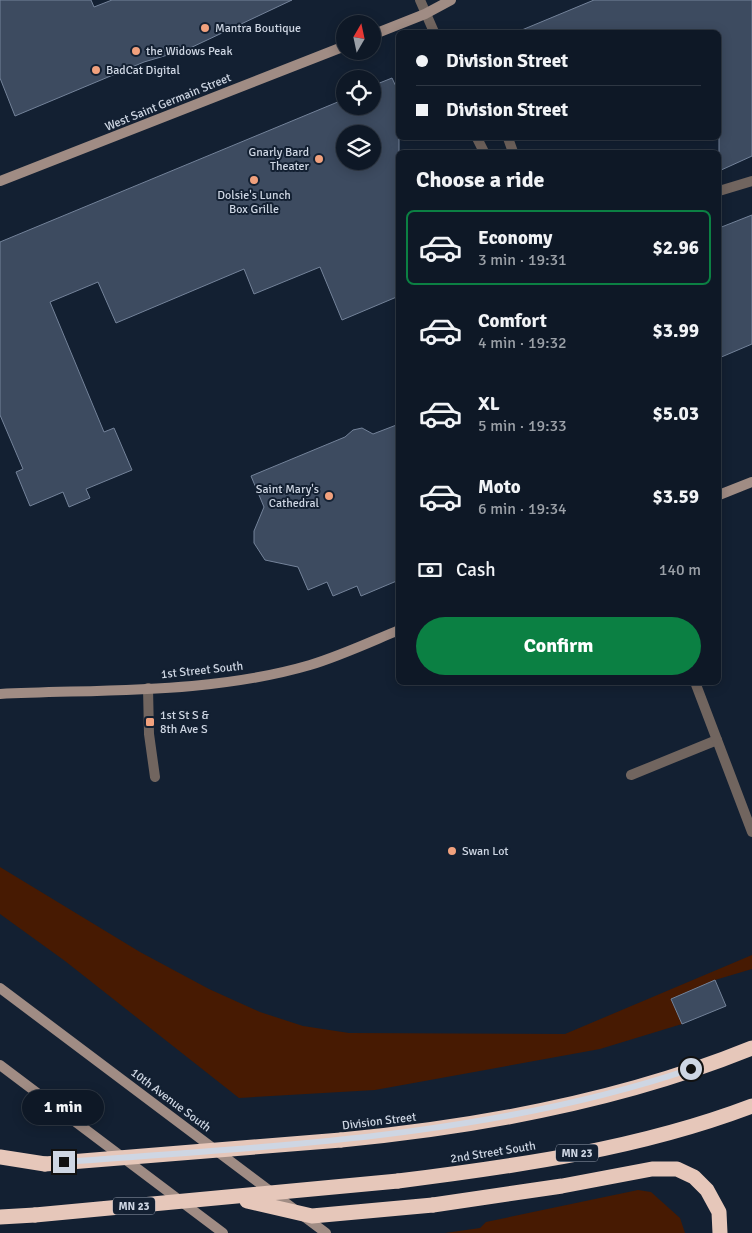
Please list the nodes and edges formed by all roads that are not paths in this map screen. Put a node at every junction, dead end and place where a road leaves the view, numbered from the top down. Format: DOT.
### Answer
graph roads {
  1 [pos="420,0"];
  2 [pos="451,0"];
  3 [pos="425,14"];
  4 [pos="433,30"];
  5 [pos="381,31"];
  6 [pos="336,50"];
  7 [pos="0,181"];
  8 [pos="752,181"];
  9 [pos="721,190"];
  10 [pos="752,482"];
  11 [pos="721,494"];
  12 [pos="396,631"];
  13 [pos="696,685"];
  14 [pos="148,688"];
  15 [pos="0,694"];
  16 [pos="717,740"];
  17 [pos="632,775"];
  18 [pos="155,777"];
  19 [pos="752,832"];
  20 [pos="0,988"];
  21 [pos="752,1048"];
  22 [pos="0,1065"];
  23 [pos="752,1106"];
  24 [pos="0,1157"];
  25 [pos="45,1164"];
  26 [pos="0,1168"];
  27 [pos="234,1198"];
  28 [pos="0,1217"];
  29 [pos="223,1233"];
  30 [pos="326,1233"];
  31 [pos="720,1233"];
  1 -- 3 [label="street"];
  2 -- 3 [label="street"];
  3 -- 4 [label="street"];
  3 -- 5 [label="street"];
  6 -- 7 [label="street, West Saint Germain Street"];
  8 -- 9 [label="street"];
  10 -- 11 [label="street"];
  12 -- 14 [label="street, 1st Street South"];
  13 -- 16 [label="street"];
  14 -- 15 [label="street, 1st Street South"];
  14 -- 18 [label="street"];
  16 -- 17 [label="street"];
  16 -- 19 [label="street"];
  20 -- 30 [label="street, 10th Avenue South"];
  21 -- 25 [label="highway, Division Street, bridge"];
  22 -- 29 [label="street"];
  23 -- 27 [label="highway, 2nd Street South / MN 23, bridge"];
  24 -- 25 [label="highway"];
  25 -- 26 [label="highway, Division Street"];
  27 -- 28 [label="highway, MN 23, bridge"];
  27 -- 31 [label="highway, bridge"];
}
